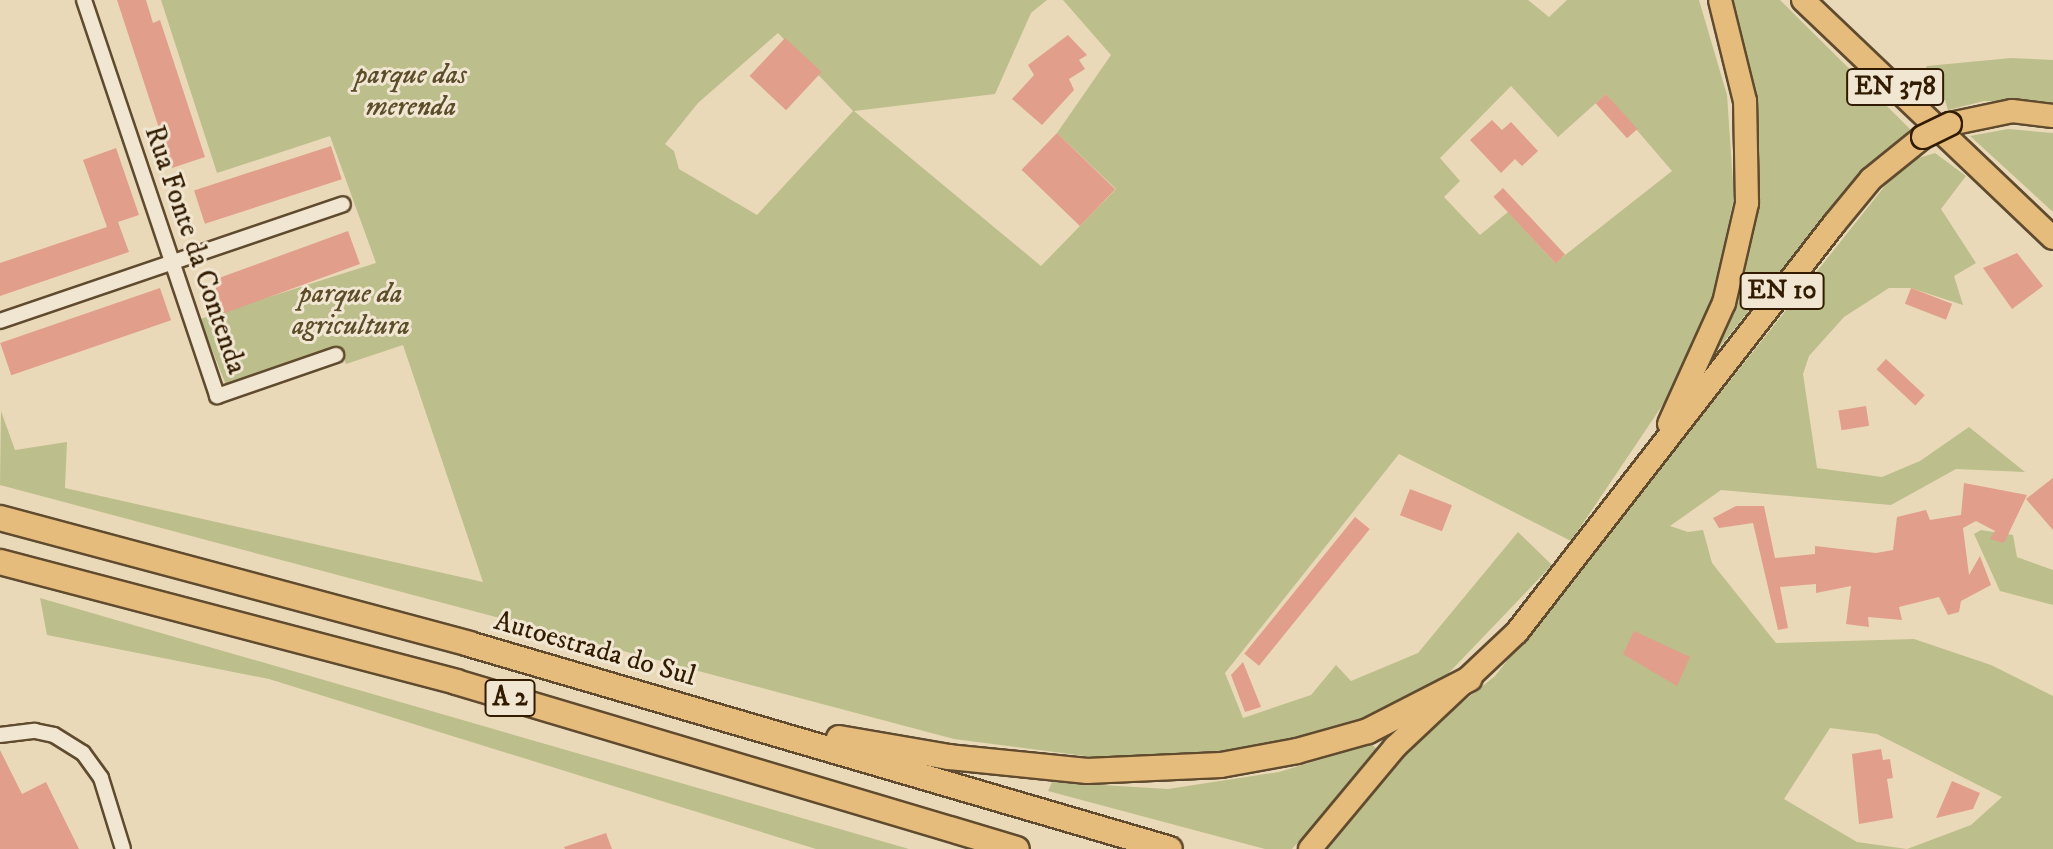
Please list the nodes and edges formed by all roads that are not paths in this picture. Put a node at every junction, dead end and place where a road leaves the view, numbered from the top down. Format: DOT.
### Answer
graph roads {
  1 [pos="84,0"];
  2 [pos="1720,0"];
  3 [pos="1803,0"];
  4 [pos="2053,116"];
  5 [pos="1988,174"];
  6 [pos="343,204"];
  7 [pos="2053,238"];
  8 [pos="2053,251"];
  9 [pos="172,264"];
  10 [pos="0,321"];
  11 [pos="336,355"];
  12 [pos="1654,458"];
  13 [pos="0,518"];
  14 [pos="0,562"];
  15 [pos="1469,679"];
  16 [pos="716,715"];
  17 [pos="0,735"];
  18 [pos="1316,841"];
  19 [pos="123,849"];
  20 [pos="1017,849"];
  21 [pos="1170,849"];
  1 -- 9 [label="street, Rua Fonte da Contenda"];
  2 -- 12 [label="main road"];
  3 -- 5 [label="main road, EN 378"];
  4 -- 12 [label="main road, EN 10, bridge"];
  5 -- 7 [label="main road, EN 378"];
  5 -- 8 [label="main road, EN 378"];
  6 -- 9 [label="street"];
  9 -- 10 [label="street"];
  9 -- 11 [label="street, Rua Fonte da Contenda"];
  12 -- 15 [label="main road, EN 10"];
  13 -- 16 [label="highway, Autoestrada do Sul / A 2"];
  14 -- 20 [label="highway, A 2"];
  15 -- 16 [label="highway"];
  15 -- 18 [label="main road, EN 10"];
  16 -- 21 [label="highway, Autoestrada do Sul / A 2"];
  17 -- 19 [label="street"];
}
